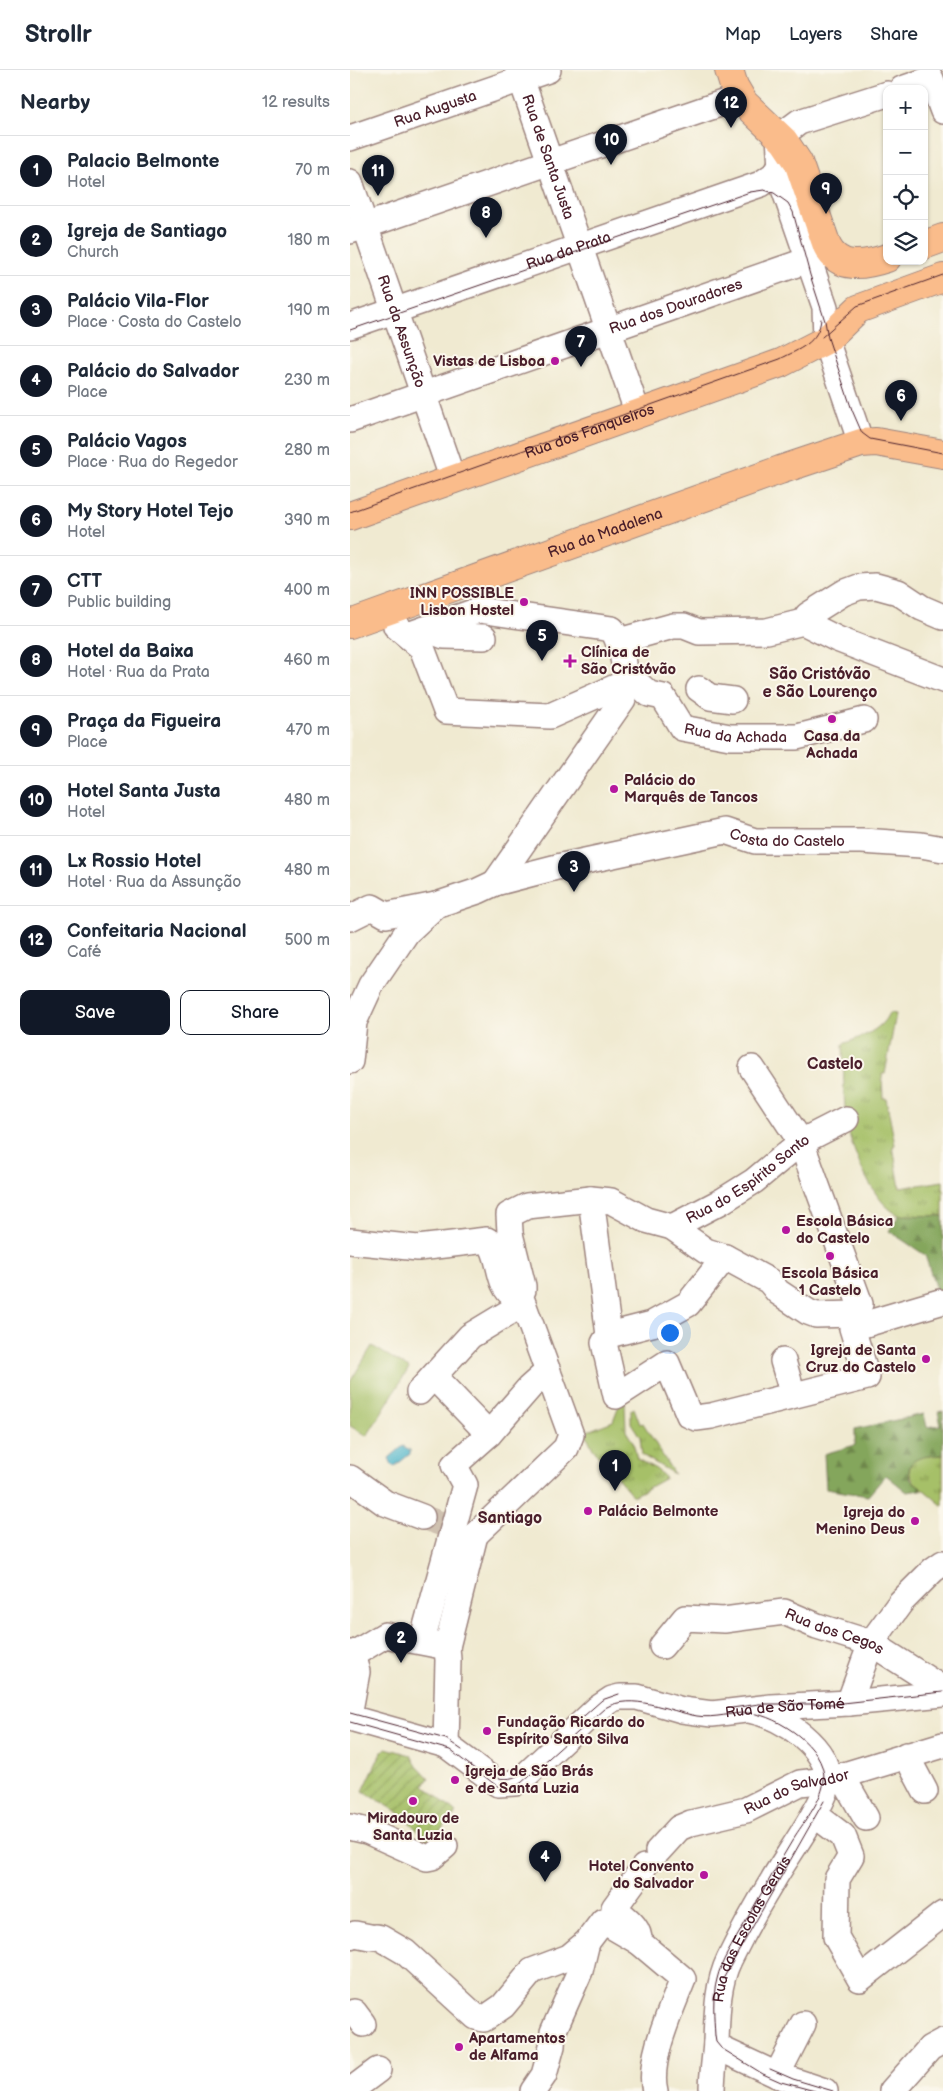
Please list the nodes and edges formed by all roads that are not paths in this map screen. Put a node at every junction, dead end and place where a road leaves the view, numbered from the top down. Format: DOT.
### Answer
graph roads {
  1 [pos="548,70"];
  2 [pos="729,70"];
  3 [pos="520,74"];
  4 [pos="914,85"];
  5 [pos="883,95"];
  6 [pos="740,97"];
  7 [pos="943,111"];
  8 [pos="779,137"];
  9 [pos="350,138"];
  10 [pos="551,162"];
  11 [pos="780,166"];
  12 [pos="350,182"];
  13 [pos="358,229"];
  14 [pos="943,238"];
  15 [pos="928,244"];
  16 [pos="580,246"];
  17 [pos="820,256"];
  18 [pos="883,259"];
  19 [pos="943,278"];
  20 [pos="394,310"];
  21 [pos="350,326"];
  22 [pos="609,330"];
  23 [pos="826,340"];
  24 [pos="424,395"];
  25 [pos="638,414"];
  26 [pos="350,420"];
  27 [pos="861,443"];
  28 [pos="943,454"];
  29 [pos="453,480"];
  30 [pos="350,516"];
  31 [pos="388,610"];
  32 [pos="933,612"];
  33 [pos="802,622"];
  34 [pos="350,624"];
  35 [pos="684,626"];
  36 [pos="417,632"];
  37 [pos="484,637"];
  38 [pos="619,641"];
  39 [pos="690,650"];
  40 [pos="943,680"];
  41 [pos="627,682"];
  42 [pos="699,688"];
  43 [pos="733,700"];
  44 [pos="864,720"];
  45 [pos="943,849"];
  46 [pos="495,883"];
  47 [pos="436,906"];
  48 [pos="350,918"];
  49 [pos="350,1061"];
  50 [pos="752,1068"];
  51 [pos="846,1119"];
  52 [pos="812,1136"];
  53 [pos="591,1198"];
  54 [pos="672,1227"];
  55 [pos="350,1241"];
  56 [pos="725,1257"];
  57 [pos="521,1300"];
  58 [pos="940,1302"];
  59 [pos="857,1320"];
  60 [pos="652,1324"];
  61 [pos="609,1335"];
  62 [pos="783,1361"];
  63 [pos="667,1363"];
  64 [pos="548,1371"];
  65 [pos="793,1396"];
  66 [pos="489,1434"];
  67 [pos="350,1478"];
  68 [pos="422,1517"];
  69 [pos="461,1535"];
  70 [pos="938,1567"];
  71 [pos="422,1641"];
  72 [pos="871,1643"];
  73 [pos="662,1646"];
  74 [pos="447,1647"];
  75 [pos="351,1654"];
  76 [pos="943,1689"];
  77 [pos="943,1694"];
  78 [pos="850,1703"];
  79 [pos="350,1710"];
  80 [pos="736,1710"];
  81 [pos="350,1718"];
  82 [pos="446,1745"];
  83 [pos="943,1745"];
  84 [pos="906,1755"];
  85 [pos="835,1778"];
  86 [pos="925,1791"];
  87 [pos="814,1814"];
  88 [pos="866,1818"];
  89 [pos="350,1827"];
  90 [pos="445,1846"];
  91 [pos="943,1914"];
  92 [pos="365,1937"];
  93 [pos="587,1942"];
  94 [pos="639,1942"];
  95 [pos="803,2024"];
  96 [pos="943,2041"];
  97 [pos="716,2043"];
  98 [pos="378,2070"];
  99 [pos="777,2075"];
  100 [pos="540,2089"];
  101 [pos="350,2091"];
  102 [pos="655,2091"];
  103 [pos="712,2091"];
  104 [pos="825,2091"];
  105 [pos="892,2091"];
  1 -- 3 [label="street, Rua Augusta"];
  2 -- 6 [label="main road"];
  3 -- 9 [label="street, Rua Augusta"];
  3 -- 10 [label="street, Rua de Santa Justa"];
  4 -- 7 [label="street"];
  5 -- 8 [label="street"];
  6 -- 8 [label="main road"];
  6 -- 10 [label="street"];
  8 -- 11 [label="street"];
  8 -- 17 [label="main road"];
  10 -- 13 [label="street"];
  10 -- 16 [label="street, Rua de Santa Justa"];
  11 -- 16 [label="street, Rua da Prata"];
  11 -- 17 [label="street"];
  12 -- 13 [label="street, Rua da Assunção"];
  13 -- 20 [label="street, Rua da Assunção"];
  14 -- 15 [label="main road"];
  16 -- 20 [label="street, Rua da Prata"];
  16 -- 22 [label="street, Rua de Santa Justa"];
  17 -- 18 [label="main road"];
  17 -- 22 [label="street, Rua dos Douradores"];
  17 -- 23 [label="street"];
  19 -- 23 [label="main road, Rua dos Fanqueiros"];
  20 -- 21 [label="street, Rua da Prata"];
  20 -- 24 [label="street, Rua da Assunção"];
  22 -- 24 [label="street, Rua dos Douradores"];
  22 -- 25 [label="street, Rua de Santa Justa"];
  23 -- 25 [label="main road, Rua dos Fanqueiros"];
  23 -- 27 [label="street"];
  24 -- 26 [label="street, Rua dos Douradores"];
  24 -- 29 [label="street, Rua da Assunção"];
  25 -- 29 [label="main road, Rua dos Fanqueiros"];
  27 -- 28 [label="main road"];
  27 -- 31 [label="main road, Rua da Madalena"];
  29 -- 30 [label="main road, Rua dos Fanqueiros"];
  31 -- 34 [label="main road, Rua da Madalena"];
  31 -- 36 [label="street"];
  32 -- 33 [label="street"];
  33 -- 35 [label="street"];
  33 -- 40 [label="street"];
  35 -- 38 [label="street"];
  35 -- 39 [label="street"];
  36 -- 37 [label="street"];
  36 -- 38 [label="street"];
  36 -- 41 [label="street"];
  38 -- 41 [label="street"];
  41 -- 44 [label="street, Rua da Achada"];
  41 -- 46 [label="street"];
  42 -- 43 [label="street"];
  45 -- 46 [label="street, Costa do Castelo"];
  46 -- 47 [label="street, Costa do Castelo"];
  47 -- 48 [label="street"];
  47 -- 49 [label="street, Costa do Castelo"];
  50 -- 52 [label="street"];
  51 -- 52 [label="street, Rua do Espírito Santo"];
  52 -- 54 [label="street, Rua do Espírito Santo"];
  52 -- 59 [label="street"];
  53 -- 54 [label="street"];
  53 -- 57 [label="street"];
  53 -- 61 [label="street"];
  54 -- 56 [label="street"];
  55 -- 57 [label="street"];
  56 -- 59 [label="street"];
  56 -- 60 [label="street"];
  57 -- 64 [label="street"];
  57 -- 66 [label="street"];
  58 -- 59 [label="street"];
  59 -- 65 [label="street"];
  60 -- 61 [label="street"];
  60 -- 63 [label="street"];
  61 -- 63 [label="street"];
  62 -- 65 [label="street"];
  63 -- 65 [label="street"];
  64 -- 66 [label="street"];
  64 -- 69 [label="street"];
  66 -- 69 [label="street"];
  67 -- 68 [label="street"];
  69 -- 71 [label="street"];
  69 -- 74 [label="street"];
  70 -- 72 [label="street"];
  71 -- 74 [label="street"];
  71 -- 75 [label="street"];
  72 -- 73 [label="street, Rua dos Cegos"];
  72 -- 76 [label="street, Rua dos Cegos"];
  72 -- 78 [label="street"];
  74 -- 82 [label="street"];
  75 -- 79 [label="street"];
  77 -- 78 [label="street, Rua de São Tomé"];
  78 -- 80 [label="street, Rua de São Tomé"];
  80 -- 82 [label="street, Rua de São Tomé"];
  80 -- 85 [label="street"];
  81 -- 82 [label="street"];
  83 -- 84 [label="street, Rua do Salvador"];
  84 -- 85 [label="street, Rua do Salvador"];
  84 -- 86 [label="street"];
  85 -- 87 [label="street, Rua das Escolas Gerais"];
  85 -- 88 [label="street"];
  85 -- 94 [label="street, Rua do Salvador"];
  87 -- 91 [label="street"];
  87 -- 97 [label="street, Rua das Escolas Gerais"];
  89 -- 90 [label="street"];
  92 -- 93 [label="street"];
  93 -- 94 [label="street"];
  93 -- 100 [label="street"];
  94 -- 102 [label="street"];
  95 -- 99 [label="street"];
  96 -- 105 [label="street"];
  97 -- 99 [label="street"];
  97 -- 103 [label="street, Rua das Escolas Gerais"];
  98 -- 101 [label="street"];
  99 -- 104 [label="street"];
}
